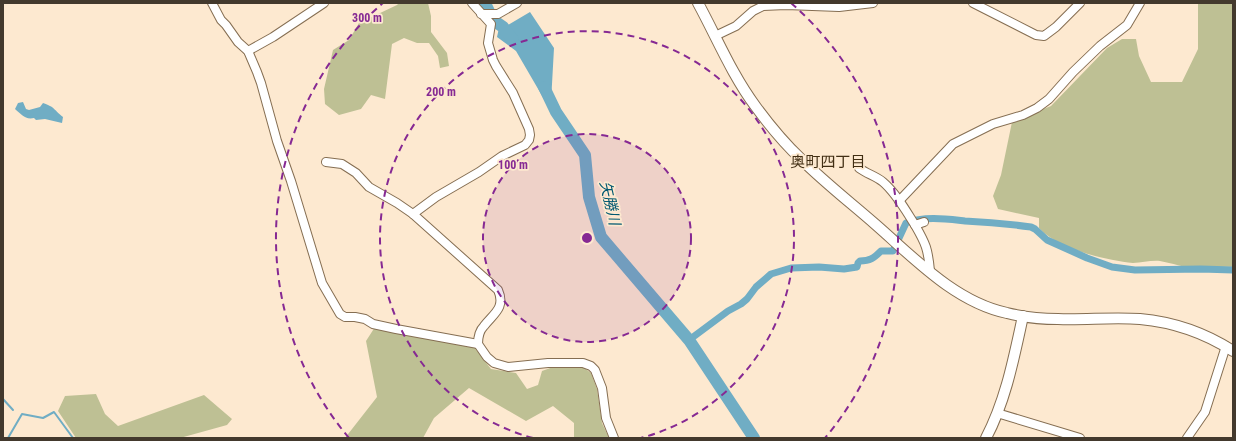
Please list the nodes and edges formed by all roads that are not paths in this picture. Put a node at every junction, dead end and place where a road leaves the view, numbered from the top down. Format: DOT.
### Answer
graph roads {
  1 [pos="212,3"];
  2 [pos="324,3"];
  3 [pos="472,3"];
  4 [pos="517,3"];
  5 [pos="698,3"];
  6 [pos="873,3"];
  7 [pos="973,3"];
  8 [pos="1080,3"];
  9 [pos="1140,3"];
  10 [pos="481,14"];
  11 [pos="716,36"];
  12 [pos="248,51"];
  13 [pos="326,162"];
  14 [pos="859,168"];
  15 [pos="899,201"];
  16 [pos="413,214"];
  17 [pos="924,222"];
  18 [pos="915,225"];
  19 [pos="930,271"];
  20 [pos="1023,316"];
  21 [pos="478,344"];
  22 [pos="1230,348"];
  23 [pos="997,413"];
  24 [pos="614,438"];
  25 [pos="986,438"];
  26 [pos="1080,438"];
  27 [pos="1187,438"];
  1 -- 12 [label="street"];
  2 -- 12 [label="street"];
  3 -- 10 [label="street"];
  4 -- 10 [label="street"];
  5 -- 11 [label="street"];
  6 -- 11 [label="street"];
  7 -- 8 [label="street"];
  9 -- 15 [label="street"];
  10 -- 16 [label="street"];
  11 -- 19 [label="street"];
  12 -- 21 [label="street"];
  13 -- 16 [label="street"];
  14 -- 15 [label="street"];
  15 -- 18 [label="street"];
  16 -- 21 [label="street"];
  17 -- 18 [label="street"];
  18 -- 19 [label="street"];
  19 -- 20 [label="street"];
  20 -- 22 [label="street"];
  20 -- 23 [label="street"];
  21 -- 24 [label="street"];
  22 -- 27 [label="street"];
  23 -- 25 [label="street"];
  23 -- 26 [label="street"];
}
